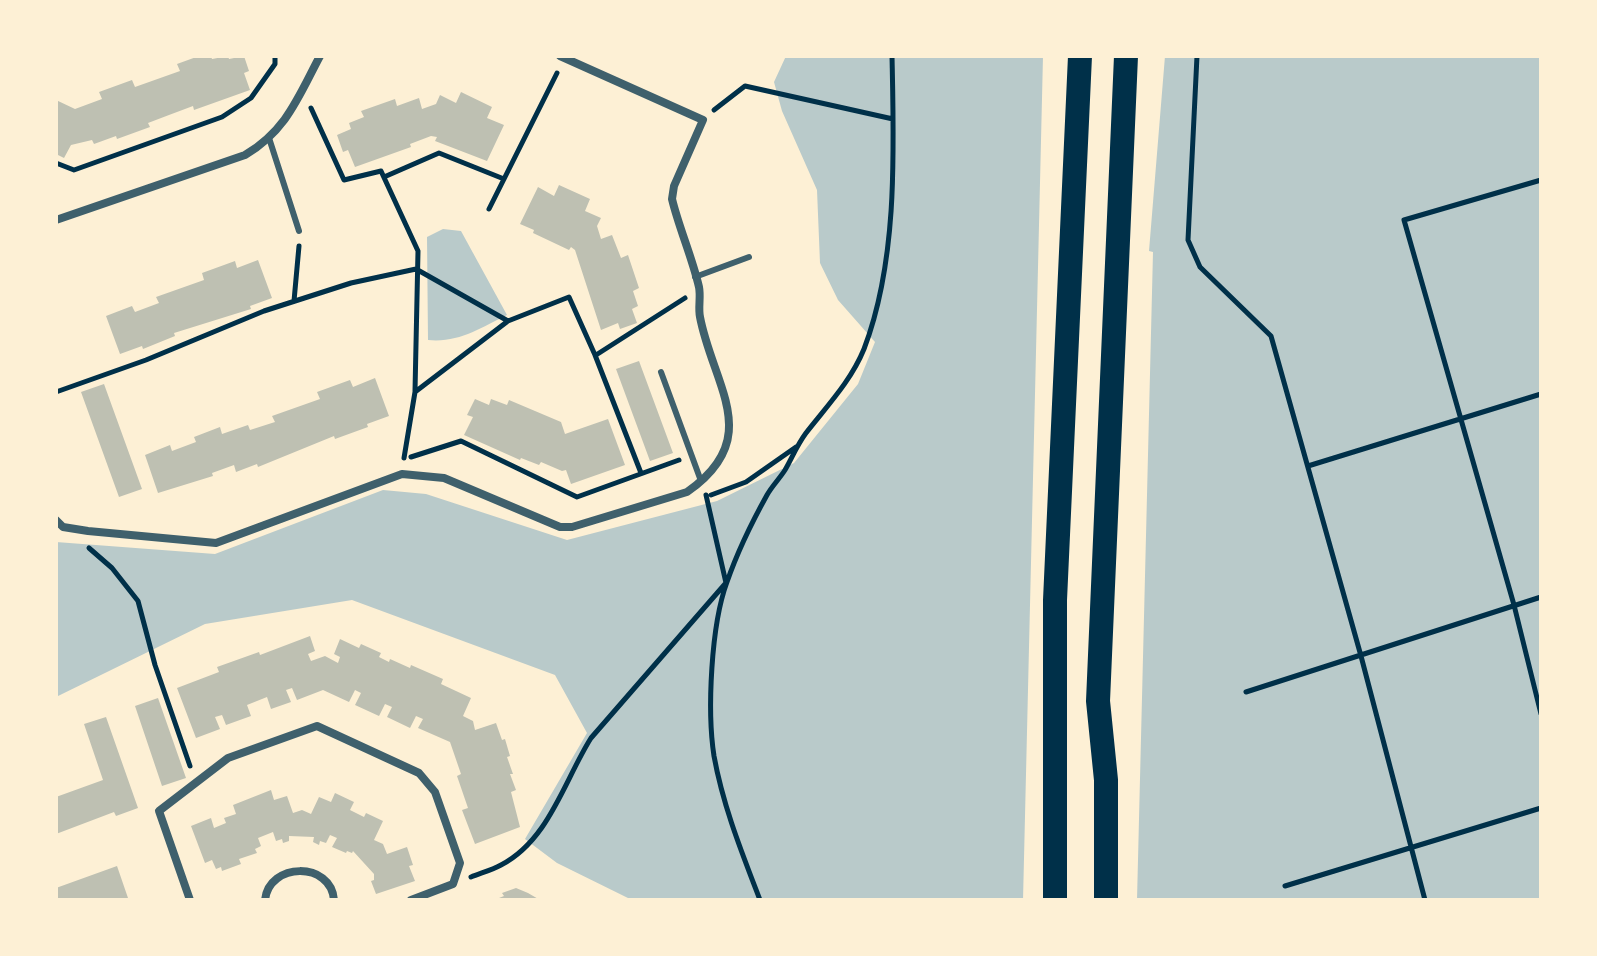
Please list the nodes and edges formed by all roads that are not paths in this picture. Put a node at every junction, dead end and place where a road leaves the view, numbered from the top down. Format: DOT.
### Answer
graph roads {
  1 [pos="320,56"];
  2 [pos="1080,56"];
  3 [pos="1126,56"];
  4 [pos="562,57"];
  5 [pos="269,138"];
  6 [pos="56,220"];
  7 [pos="299,231"];
  8 [pos="749,257"];
  9 [pos="695,277"];
  10 [pos="661,372"];
  11 [pos="701,483"];
  12 [pos="56,520"];
  13 [pos="190,900"];
  14 [pos="265,900"];
  15 [pos="334,900"];
  16 [pos="411,900"];
  17 [pos="1055,900"];
  18 [pos="1106,900"];
  1 -- 5 [label="street"];
  2 -- 17 [label="highway"];
  3 -- 18 [label="highway"];
  4 -- 9 [label="street"];
  5 -- 6 [label="street"];
  5 -- 7 [label="lane"];
  8 -- 9 [label="lane"];
  9 -- 11 [label="street"];
  10 -- 11 [label="lane"];
  11 -- 12 [label="street"];
  13 -- 16 [label="street"];
  14 -- 15 [label="street"];
}
